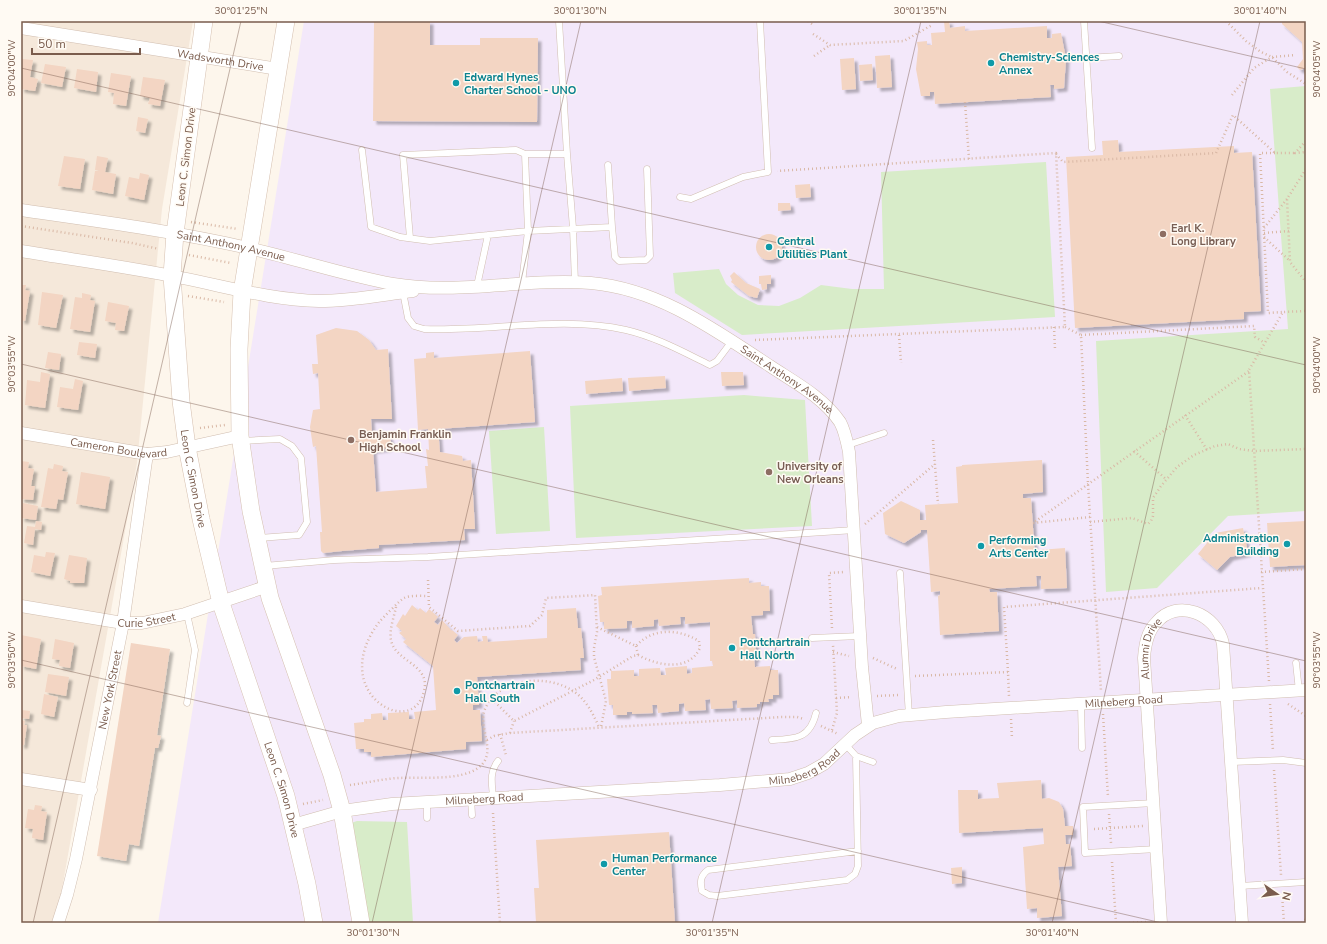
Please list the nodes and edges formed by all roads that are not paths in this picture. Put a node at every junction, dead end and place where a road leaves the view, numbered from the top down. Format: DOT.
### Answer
graph roads {
  1 [pos="204,21"];
  2 [pos="286,21"];
  3 [pos="559,21"];
  4 [pos="760,21"];
  5 [pos="1084,21"];
  6 [pos="21,28"];
  7 [pos="198,56"];
  8 [pos="1119,56"];
  9 [pos="1086,58"];
  10 [pos="278,69"];
  11 [pos="1092,148"];
  12 [pos="362,150"];
  13 [pos="525,154"];
  14 [pos="567,154"];
  15 [pos="608,166"];
  16 [pos="647,169"];
  17 [pos="680,197"];
  18 [pos="21,210"];
  19 [pos="612,227"];
  20 [pos="573,228"];
  21 [pos="528,231"];
  22 [pos="175,233"];
  23 [pos="488,235"];
  24 [pos="410,238"];
  25 [pos="249,248"];
  26 [pos="21,251"];
  27 [pos="172,276"];
  28 [pos="575,283"];
  29 [pos="522,284"];
  30 [pos="477,286"];
  31 [pos="439,288"];
  32 [pos="403,292"];
  33 [pos="236,297"];
  34 [pos="732,341"];
  35 [pos="21,433"];
  36 [pos="884,433"];
  37 [pos="237,434"];
  38 [pos="848,445"];
  39 [pos="187,447"];
  40 [pos="147,454"];
  41 [pos="855,530"];
  42 [pos="257,538"];
  43 [pos="263,566"];
  44 [pos="900,573"];
  45 [pos="268,586"];
  46 [pos="221,602"];
  47 [pos="21,606"];
  48 [pos="187,614"];
  49 [pos="123,623"];
  50 [pos="860,636"];
  51 [pos="812,638"];
  52 [pos="1296,663"];
  53 [pos="1302,690"];
  54 [pos="1226,695"];
  55 [pos="1146,700"];
  56 [pos="187,703"];
  57 [pos="1081,704"];
  58 [pos="816,713"];
  59 [pos="910,716"];
  60 [pos="868,725"];
  61 [pos="772,740"];
  62 [pos="847,743"];
  63 [pos="1082,748"];
  64 [pos="856,756"];
  65 [pos="498,761"];
  66 [pos="873,762"];
  67 [pos="1231,762"];
  68 [pos="1306,763"];
  69 [pos="21,779"];
  70 [pos="91,790"];
  71 [pos="493,797"];
  72 [pos="343,798"];
  73 [pos="471,798"];
  74 [pos="427,801"];
  75 [pos="1154,802"];
  76 [pos="472,815"];
  77 [pos="427,818"];
  78 [pos="293,825"];
  79 [pos="1157,849"];
  80 [pos="858,851"];
  81 [pos="1306,882"];
  82 [pos="1240,886"];
  83 [pos="1161,922"];
  84 [pos="58,923"];
  85 [pos="314,923"];
  86 [pos="361,923"];
  87 [pos="1242,923"];
  1 -- 7 [label="main road, Leon C. Simon Drive"];
  2 -- 10 [label="main road"];
  3 -- 14 [label="lane"];
  4 -- 17 [label="lane"];
  5 -- 9 [label="lane"];
  6 -- 7 [label="street, Wadsworth Drive"];
  7 -- 10 [label="street, Wadsworth Drive"];
  7 -- 22 [label="main road, Leon C. Simon Drive"];
  8 -- 9 [label="lane"];
  9 -- 11 [label="lane"];
  10 -- 25 [label="main road"];
  12 -- 24 [label="lane"];
  13 -- 14 [label="lane"];
  13 -- 21 [label="lane"];
  13 -- 24 [label="lane"];
  14 -- 20 [label="lane"];
  15 -- 19 [label="lane"];
  16 -- 19 [label="lane"];
  18 -- 22 [label="street, Saint Anthony Avenue"];
  19 -- 20 [label="lane"];
  20 -- 21 [label="lane"];
  20 -- 28 [label="lane"];
  21 -- 23 [label="lane"];
  21 -- 29 [label="lane"];
  22 -- 25 [label="street, Saint Anthony Avenue"];
  22 -- 27 [label="main road, Leon C. Simon Drive"];
  23 -- 24 [label="lane"];
  23 -- 30 [label="lane"];
  25 -- 31 [label="street, Saint Anthony Avenue"];
  25 -- 33 [label="main road"];
  26 -- 27 [label="street, Saint Anthony Avenue"];
  27 -- 33 [label="street, Saint Anthony Avenue"];
  27 -- 39 [label="main road, Leon C. Simon Drive"];
  28 -- 29 [label="street, Saint Anthony Avenue"];
  28 -- 34 [label="street, Saint Anthony Avenue"];
  29 -- 30 [label="street, Saint Anthony Avenue"];
  30 -- 31 [label="street, Saint Anthony Avenue"];
  31 -- 32 [label="street, Saint Anthony Avenue"];
  32 -- 33 [label="street, Saint Anthony Avenue"];
  32 -- 34 [label="lane"];
  33 -- 37 [label="main road"];
  34 -- 38 [label="street, Saint Anthony Avenue"];
  35 -- 40 [label="street, Cameron Boulevard"];
  36 -- 38 [label="lane"];
  37 -- 39 [label="street, Cameron Boulevard"];
  37 -- 42 [label="main road"];
  37 -- 42 [label="lane"];
  38 -- 41 [label="street, Saint Anthony Avenue"];
  39 -- 40 [label="street, Cameron Boulevard"];
  39 -- 46 [label="main road, Leon C. Simon Drive"];
  40 -- 49 [label="street, New York Street"];
  41 -- 43 [label="lane"];
  41 -- 50 [label="street, Saint Anthony Avenue"];
  42 -- 43 [label="main road"];
  43 -- 45 [label="main road"];
  44 -- 59 [label="lane"];
  45 -- 46 [label="street, Curie Street"];
  45 -- 72 [label="main road"];
  46 -- 48 [label="street, Curie Street"];
  46 -- 78 [label="main road, Leon C. Simon Drive"];
  47 -- 49 [label="street, Curie Street"];
  48 -- 49 [label="street, Curie Street"];
  48 -- 56 [label="lane"];
  49 -- 70 [label="street, New York Street"];
  50 -- 51 [label="lane"];
  50 -- 60 [label="street, Saint Anthony Avenue"];
  52 -- 53 [label="lane"];
  53 -- 54 [label="street, Milneberg Road"];
  54 -- 55 [label="street, Milneberg Road"];
  54 -- 55 [label="street, Alumni Drive"];
  54 -- 67 [label="street, Alumni Drive"];
  55 -- 57 [label="street, Milneberg Road"];
  55 -- 75 [label="street, Alumni Drive"];
  57 -- 59 [label="street, Milneberg Road"];
  57 -- 63 [label="lane"];
  58 -- 61 [label="lane"];
  59 -- 60 [label="street, Milneberg Road"];
  60 -- 62 [label="street, Milneberg Road"];
  62 -- 64 [label="lane"];
  62 -- 71 [label="street, Milneberg Road"];
  64 -- 66 [label="lane"];
  64 -- 80 [label="lane"];
  65 -- 71 [label="lane"];
  67 -- 68 [label="lane"];
  67 -- 82 [label="street, Alumni Drive"];
  69 -- 70 [label="street"];
  70 -- 84 [label="street, New York Street"];
  71 -- 73 [label="street, Milneberg Road"];
  72 -- 74 [label="street, Milneberg Road"];
  72 -- 78 [label="street, Milneberg Road"];
  72 -- 86 [label="main road"];
  73 -- 74 [label="street, Milneberg Road"];
  73 -- 76 [label="lane"];
  74 -- 77 [label="lane"];
  75 -- 79 [label="street, Alumni Drive"];
  75 -- 79 [label="lane"];
  78 -- 85 [label="main road, Leon C. Simon Drive"];
  79 -- 83 [label="street, Alumni Drive"];
  80 -- 80 [label="lane"];
  81 -- 82 [label="lane"];
  82 -- 87 [label="street, Alumni Drive"];
}
